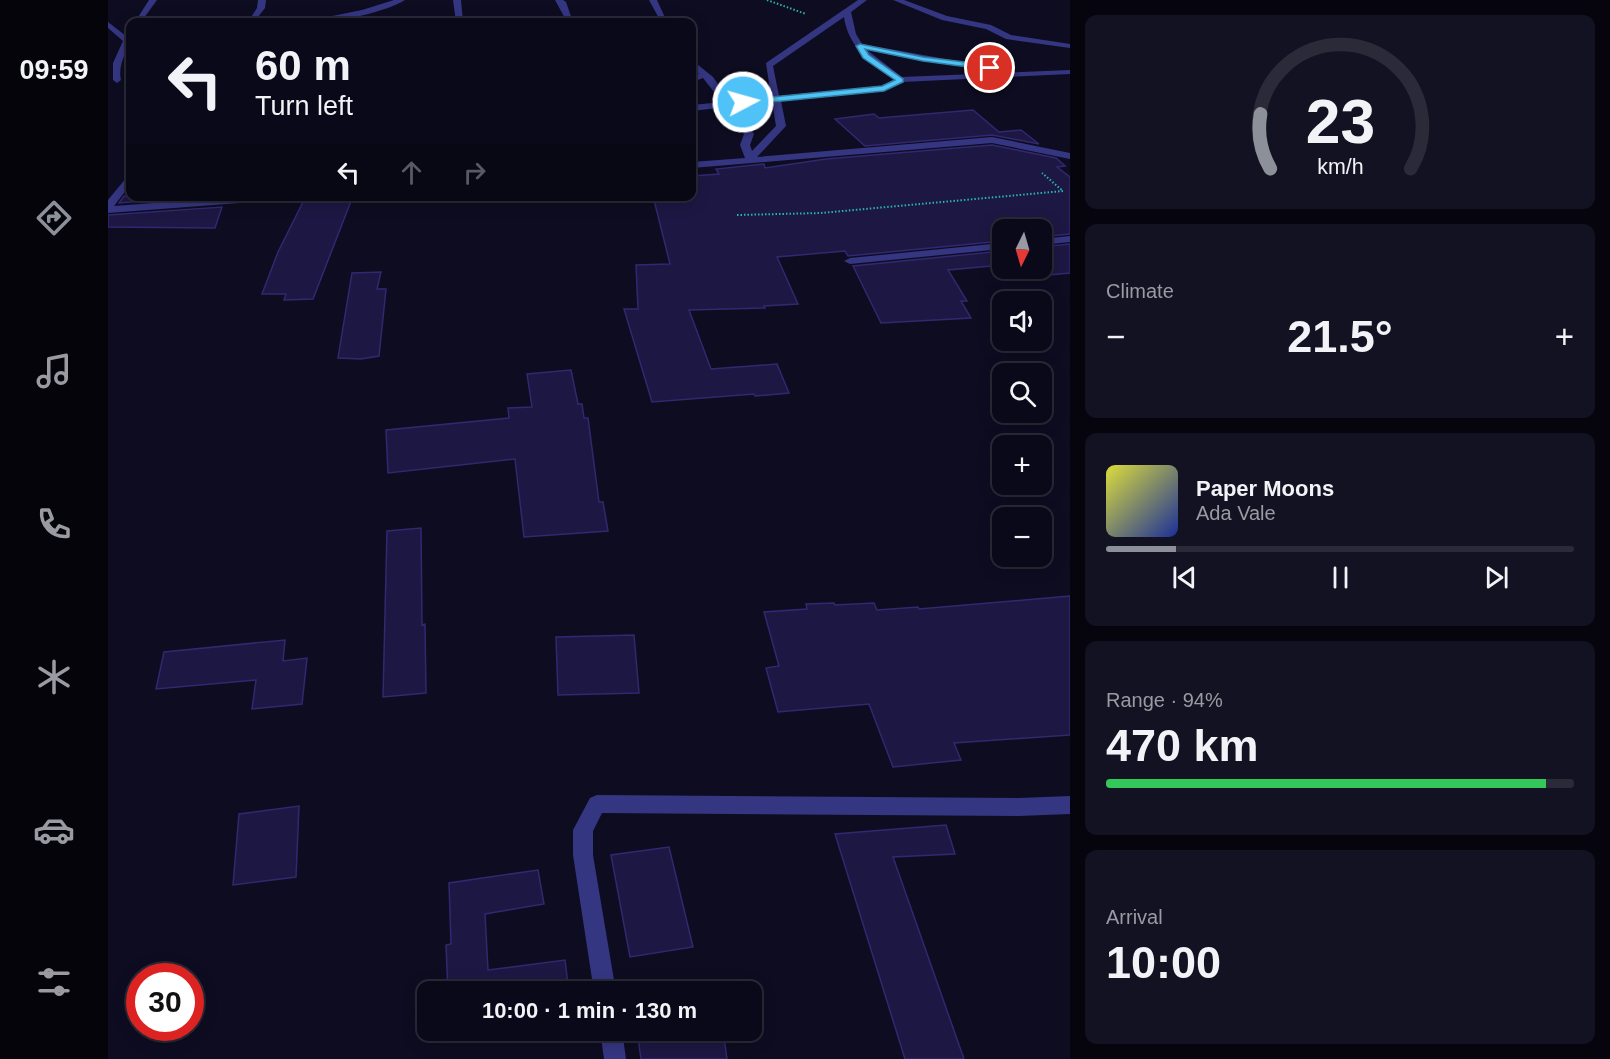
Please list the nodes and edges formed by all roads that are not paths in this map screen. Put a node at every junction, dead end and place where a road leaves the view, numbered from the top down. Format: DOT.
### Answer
graph roads {
  1 [pos="153,0"];
  2 [pos="262,0"];
  3 [pos="401,0"];
  4 [pos="457,0"];
  5 [pos="652,0"];
  6 [pos="863,0"];
  7 [pos="897,0"];
  8 [pos="563,1"];
  9 [pos="847,11"];
  10 [pos="141,18"];
  11 [pos="254,18"];
  12 [pos="323,18"];
  13 [pos="459,18"];
  14 [pos="569,18"];
  15 [pos="662,18"];
  16 [pos="108,24"];
  17 [pos="126,37"];
  18 [pos="126,44"];
  19 [pos="860,46"];
  20 [pos="1070,46"];
  21 [pos="696,66"];
  22 [pos="1070,72"];
  23 [pos="1034,73"];
  24 [pos="704,75"];
  25 [pos="696,78"];
  26 [pos="116,80"];
  27 [pos="900,80"];
  28 [pos="777,99"];
  29 [pos="726,104"];
  30 [pos="696,108"];
  31 [pos="1070,156"];
  32 [pos="750,159"];
  33 [pos="696,165"];
  34 [pos="126,184"];
  35 [pos="212,201"];
  36 [pos="108,208"];
  37 [pos="1070,239"];
  38 [pos="1052,241"];
  39 [pos="992,247"];
  40 [pos="850,261"];
  41 [pos="1070,805"];
  42 [pos="602,981"];
  43 [pos="613,1041"];
  44 [pos="615,1059"];
  1 -- 10 [label="street"];
  2 -- 11 [label="street"];
  3 -- 12 [label="street"];
  4 -- 13 [label="street"];
  5 -- 15 [label="street"];
  6 -- 9 [label="street"];
  7 -- 20 [label="street"];
  8 -- 14 [label="street"];
  9 -- 19 [label="street"];
  9 -- 28 [label="street"];
  16 -- 17 [label="street"];
  18 -- 26 [label="street"];
  19 -- 23 [label="street"];
  19 -- 27 [label="street"];
  21 -- 24 [label="street"];
  22 -- 23 [label="street"];
  23 -- 27 [label="street"];
  24 -- 25 [label="street"];
  24 -- 29 [label="street"];
  27 -- 28 [label="street"];
  28 -- 29 [label="street"];
  28 -- 32 [label="street"];
  29 -- 30 [label="street"];
  29 -- 32 [label="street"];
  31 -- 32 [label="street"];
  32 -- 33 [label="street"];
  34 -- 36 [label="street"];
  35 -- 36 [label="street"];
  37 -- 38 [label="street"];
  39 -- 40 [label="street"];
  41 -- 42 [label="street"];
  43 -- 44 [label="street"];
}
